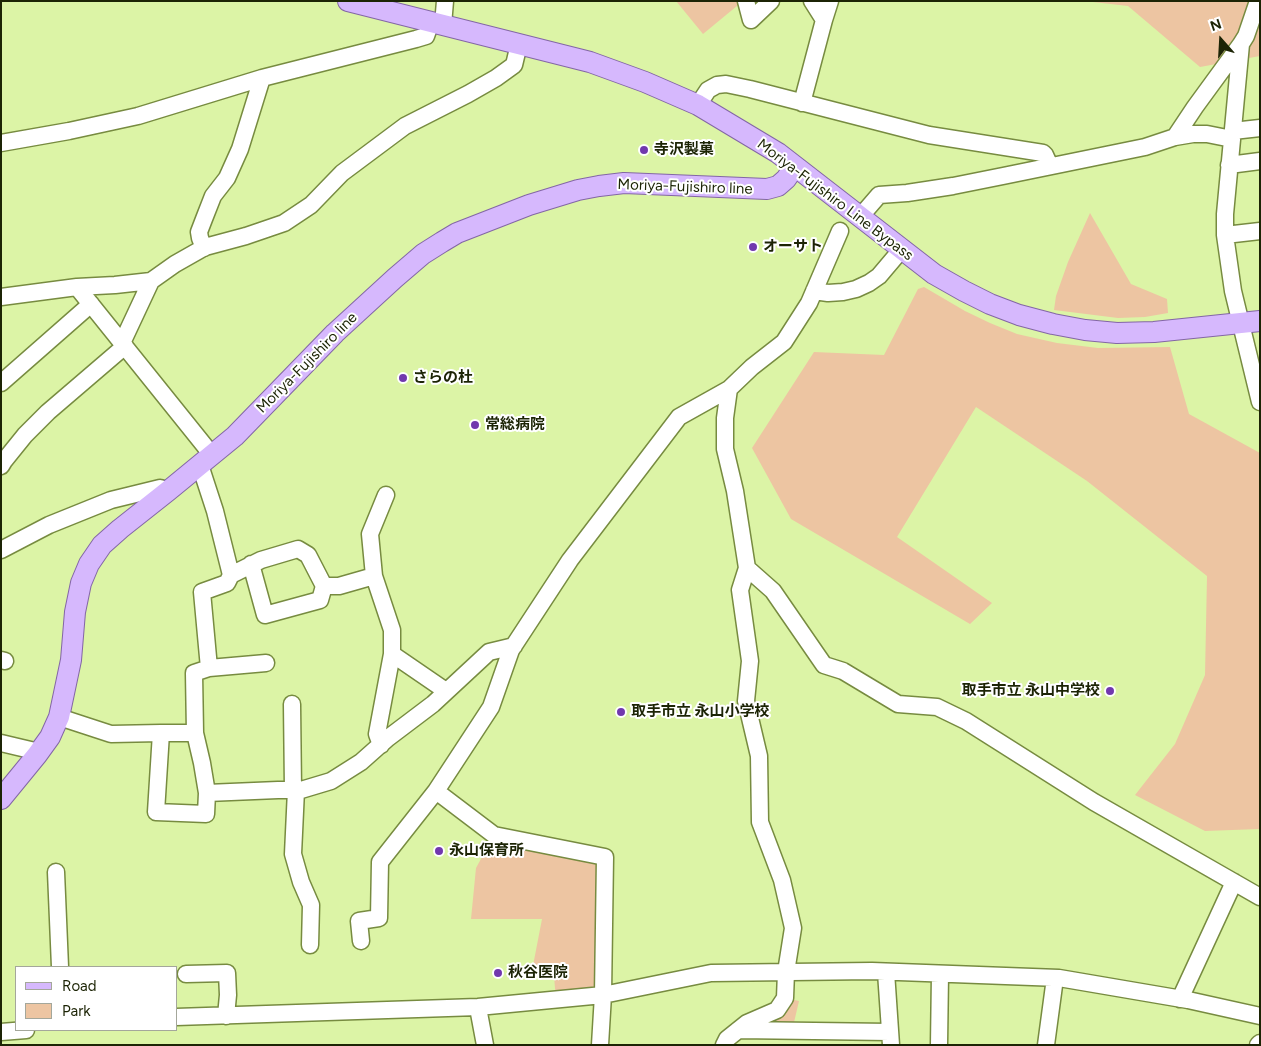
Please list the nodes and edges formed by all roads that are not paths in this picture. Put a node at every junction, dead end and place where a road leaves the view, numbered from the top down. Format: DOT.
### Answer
graph roads {
  1 [pos="348,1"];
  2 [pos="445,1"];
  3 [pos="746,1"];
  4 [pos="771,1"];
  5 [pos="812,1"];
  6 [pos="830,1"];
  7 [pos="1258,1"];
  8 [pos="824,20"];
  9 [pos="437,23"];
  10 [pos="519,44"];
  11 [pos="1241,44"];
  12 [pos="262,78"];
  13 [pos="802,102"];
  14 [pos="698,105"];
  15 [pos="1260,128"];
  16 [pos="1233,135"];
  17 [pos="1176,137"];
  18 [pos="1,142"];
  19 [pos="1260,161"];
  20 [pos="1229,165"];
  21 [pos="795,166"];
  22 [pos="1050,166"];
  23 [pos="860,217"];
  24 [pos="840,231"];
  25 [pos="1260,231"];
  26 [pos="1225,235"];
  27 [pos="204,248"];
  28 [pos="901,250"];
  29 [pos="151,281"];
  30 [pos="77,287"];
  31 [pos="814,291"];
  32 [pos="2,301"];
  33 [pos="91,304"];
  34 [pos="1250,322"];
  35 [pos="123,344"];
  36 [pos="1,383"];
  37 [pos="729,389"];
  38 [pos="1260,402"];
  39 [pos="206,460"];
  40 [pos="2,461"];
  41 [pos="168,492"];
  42 [pos="386,495"];
  43 [pos="1,550"];
  44 [pos="251,564"];
  45 [pos="747,568"];
  46 [pos="231,575"];
  47 [pos="374,576"];
  48 [pos="324,586"];
  49 [pos="514,646"];
  50 [pos="392,654"];
  51 [pos="266,663"];
  52 [pos="209,668"];
  53 [pos="446,691"];
  54 [pos="292,704"];
  55 [pos="59,717"];
  56 [pos="161,733"];
  57 [pos="195,733"];
  58 [pos="1,743"];
  59 [pos="381,745"];
  60 [pos="39,752"];
  61 [pos="295,790"];
  62 [pos="436,790"];
  63 [pos="207,793"];
  64 [pos="1,799"];
  65 [pos="56,872"];
  66 [pos="1234,882"];
  67 [pos="1260,897"];
  68 [pos="361,941"];
  69 [pos="310,945"];
  70 [pos="60,966"];
  71 [pos="786,972"];
  72 [pos="886,972"];
  73 [pos="186,974"];
  74 [pos="940,974"];
  75 [pos="1055,978"];
  76 [pos="603,995"];
  77 [pos="1180,999"];
  78 [pos="479,1013"];
  79 [pos="226,1016"];
  80 [pos="1260,1016"];
  81 [pos="178,1017"];
  82 [pos="738,1030"];
  83 [pos="15,1031"];
  84 [pos="1,1032"];
  85 [pos="890,1038"];
  86 [pos="484,1045"];
  87 [pos="600,1045"];
  88 [pos="724,1045"];
  89 [pos="939,1045"];
  90 [pos="1046,1045"];
  1 -- 9 [label="main road, Moriya-Fujishiro Line Bypass"];
  2 -- 9 [label="street"];
  3 -- 4 [label="street"];
  5 -- 8 [label="street"];
  6 -- 8 [label="street"];
  7 -- 11 [label="street"];
  8 -- 13 [label="street"];
  9 -- 10 [label="main road, Moriya-Fujishiro Line Bypass"];
  9 -- 12 [label="street"];
  10 -- 14 [label="main road, Moriya-Fujishiro Line Bypass"];
  10 -- 27 [label="street"];
  11 -- 16 [label="street"];
  11 -- 17 [label="street"];
  12 -- 18 [label="street"];
  12 -- 27 [label="street"];
  13 -- 14 [label="street"];
  13 -- 22 [label="street"];
  14 -- 21 [label="main road, Moriya-Fujishiro Line Bypass"];
  15 -- 16 [label="street"];
  16 -- 17 [label="street"];
  16 -- 20 [label="street"];
  17 -- 22 [label="street"];
  19 -- 20 [label="street"];
  20 -- 26 [label="street"];
  21 -- 23 [label="main road, Moriya-Fujishiro Line Bypass"];
  21 -- 39 [label="main road, Moriya-Fujishiro line"];
  22 -- 23 [label="street"];
  23 -- 28 [label="main road, Moriya-Fujishiro Line Bypass"];
  24 -- 31 [label="street"];
  25 -- 26 [label="street"];
  26 -- 34 [label="street"];
  27 -- 29 [label="street"];
  28 -- 31 [label="street"];
  28 -- 34 [label="main road, Moriya-Fujishiro Line Bypass"];
  29 -- 30 [label="street"];
  29 -- 35 [label="street"];
  30 -- 32 [label="street"];
  30 -- 33 [label="street"];
  31 -- 37 [label="street"];
  33 -- 35 [label="street"];
  33 -- 36 [label="street"];
  34 -- 38 [label="street"];
  35 -- 39 [label="street"];
  35 -- 40 [label="street"];
  37 -- 45 [label="street"];
  37 -- 49 [label="street"];
  39 -- 41 [label="main road, Moriya-Fujishiro line"];
  39 -- 46 [label="street"];
  41 -- 43 [label="street"];
  41 -- 55 [label="main road, Moriya-Fujishiro line"];
  42 -- 47 [label="street"];
  44 -- 46 [label="street"];
  44 -- 48 [label="street"];
  44 -- 48 [label="street"];
  45 -- 66 [label="street"];
  45 -- 71 [label="street"];
  46 -- 52 [label="street"];
  47 -- 48 [label="street"];
  47 -- 50 [label="street"];
  49 -- 53 [label="street"];
  49 -- 62 [label="street"];
  50 -- 53 [label="street"];
  50 -- 59 [label="street"];
  51 -- 52 [label="street"];
  52 -- 57 [label="street"];
  53 -- 59 [label="street"];
  54 -- 61 [label="street"];
  55 -- 56 [label="street"];
  55 -- 60 [label="main road, Moriya-Fujishiro line"];
  56 -- 57 [label="street"];
  56 -- 63 [label="street"];
  57 -- 63 [label="street"];
  58 -- 60 [label="street"];
  59 -- 61 [label="street"];
  60 -- 64 [label="main road, Moriya-Fujishiro line"];
  61 -- 63 [label="street"];
  61 -- 69 [label="street"];
  62 -- 68 [label="street"];
  62 -- 76 [label="street"];
  65 -- 70 [label="street"];
  66 -- 67 [label="street"];
  66 -- 77 [label="street"];
  71 -- 72 [label="street"];
  71 -- 76 [label="street"];
  71 -- 82 [label="street"];
  72 -- 74 [label="street"];
  72 -- 85 [label="street"];
  73 -- 79 [label="street"];
  74 -- 75 [label="street"];
  74 -- 89 [label="street"];
  75 -- 77 [label="street"];
  75 -- 90 [label="street"];
  76 -- 79 [label="street"];
  76 -- 87 [label="street"];
  77 -- 80 [label="street"];
  78 -- 86 [label="street"];
  79 -- 81 [label="street"];
  82 -- 85 [label="street"];
  82 -- 88 [label="street"];
  83 -- 84 [label="street"];
}
